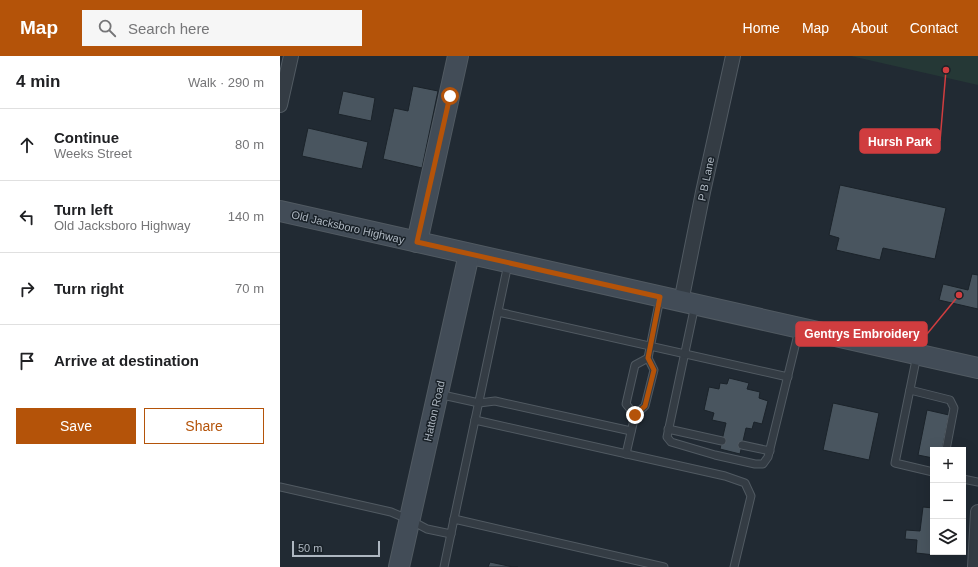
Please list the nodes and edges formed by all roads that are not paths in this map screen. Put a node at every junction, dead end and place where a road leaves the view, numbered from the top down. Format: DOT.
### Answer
graph roads {
  1 [pos="291,56"];
  2 [pos="458,56"];
  3 [pos="734,56"];
  4 [pos="280,105"];
  5 [pos="280,211"];
  6 [pos="417,242"];
  7 [pos="469,254"];
  8 [pos="509,263"];
  9 [pos="660,297"];
  10 [pos="688,303"];
  11 [pos="498,312"];
  12 [pos="799,328"];
  13 [pos="650,346"];
  14 [pos="684,353"];
  15 [pos="917,354"];
  16 [pos="648,358"];
  17 [pos="978,368"];
  18 [pos="788,377"];
  19 [pos="910,390"];
  20 [pos="438,394"];
  21 [pos="479,403"];
  22 [pos="635,415"];
  23 [pos="475,420"];
  24 [pos="668,429"];
  25 [pos="631,431"];
  26 [pos="722,441"];
  27 [pos="742,446"];
  28 [pos="947,447"];
  29 [pos="770,451"];
  30 [pos="626,454"];
  31 [pos="930,471"];
  32 [pos="966,480"];
  33 [pos="978,482"];
  34 [pos="280,488"];
  35 [pos="978,512"];
  36 [pos="410,520"];
  37 [pos="454,520"];
  38 [pos="451,534"];
  39 [pos="977,537"];
  40 [pos="399,567"];
  41 [pos="444,567"];
  42 [pos="664,567"];
  43 [pos="734,567"];
  44 [pos="975,567"];
  1 -- 4 [label="street"];
  2 -- 6 [label="main road"];
  3 -- 10 [label="street, P B Lane"];
  5 -- 6 [label="main road, Old Jacksboro Highway"];
  6 -- 7 [label="main road, Old Jacksboro Highway"];
  7 -- 8 [label="main road, Old Jacksboro Highway"];
  7 -- 20 [label="main road, Hatton Road"];
  8 -- 9 [label="main road, Old Jacksboro Highway"];
  8 -- 11 [label="lane"];
  9 -- 10 [label="main road, Old Jacksboro Highway"];
  9 -- 13 [label="lane"];
  10 -- 12 [label="main road, Old Jacksboro Highway"];
  10 -- 14 [label="lane"];
  11 -- 13 [label="lane"];
  11 -- 21 [label="lane"];
  12 -- 15 [label="main road, Old Jacksboro Highway"];
  12 -- 18 [label="lane"];
  13 -- 14 [label="lane"];
  13 -- 16 [label="lane"];
  14 -- 18 [label="lane"];
  14 -- 24 [label="lane"];
  15 -- 17 [label="main road, Old Jacksboro Highway"];
  15 -- 19 [label="lane"];
  16 -- 22 [label="lane"];
  16 -- 22 [label="lane"];
  18 -- 29 [label="lane"];
  19 -- 28 [label="lane"];
  19 -- 31 [label="lane"];
  20 -- 21 [label="lane"];
  20 -- 36 [label="main road, Hatton Road"];
  21 -- 23 [label="lane"];
  21 -- 25 [label="lane"];
  22 -- 25 [label="lane"];
  23 -- 30 [label="lane"];
  23 -- 37 [label="lane"];
  24 -- 26 [label="lane"];
  24 -- 29 [label="lane"];
  25 -- 30 [label="lane"];
  27 -- 29 [label="lane"];
  30 -- 43 [label="lane"];
  32 -- 33 [label="lane"];
  34 -- 36 [label="lane"];
  35 -- 39 [label="street"];
  36 -- 38 [label="lane"];
  36 -- 40 [label="main road, Hatton Road"];
  37 -- 38 [label="lane"];
  37 -- 42 [label="lane"];
  38 -- 41 [label="lane"];
  39 -- 44 [label="street"];
}
